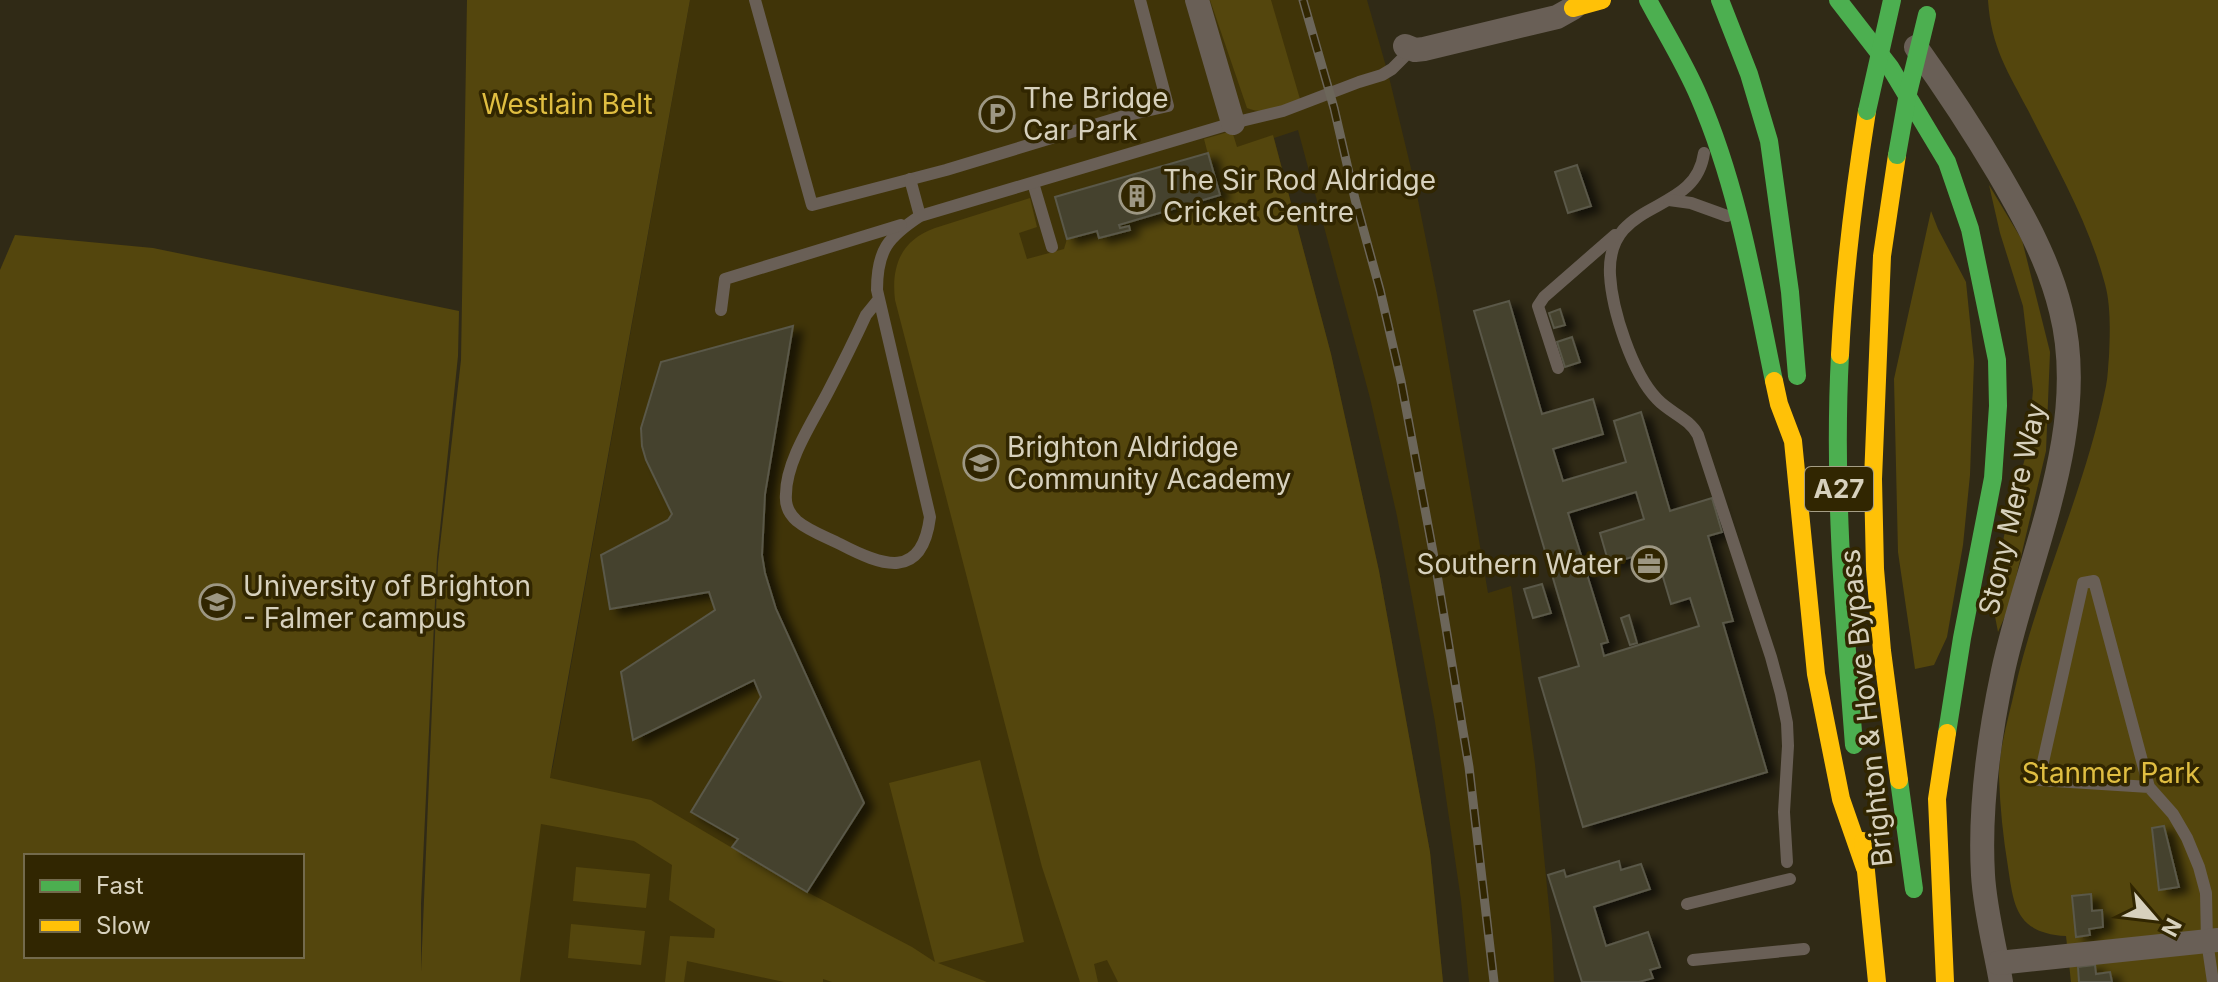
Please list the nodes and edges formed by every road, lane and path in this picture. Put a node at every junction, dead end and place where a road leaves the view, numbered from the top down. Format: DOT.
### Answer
graph roads {
  1 [pos="755,0"];
  2 [pos="1140,0"];
  3 [pos="1197,0"];
  4 [pos="1602,0"];
  5 [pos="1720,0"];
  6 [pos="1838,0"];
  7 [pos="1883,0"];
  8 [pos="1892,0"];
  9 [pos="1578,4"];
  10 [pos="1643,4"];
  11 [pos="1929,8"];
  12 [pos="1405,46"];
  13 [pos="1233,123"];
  14 [pos="1709,123"];
  15 [pos="910,179"];
  16 [pos="1033,183"];
  17 [pos="1669,200"];
  18 [pos="916,219"];
  19 [pos="1741,223"];
  20 [pos="1624,227"];
  21 [pos="1052,247"];
  22 [pos="879,299"];
  23 [pos="721,310"];
  24 [pos="1558,368"];
  25 [pos="1793,441"];
  26 [pos="1856,760"];
  27 [pos="2149,787"];
  28 [pos="1859,791"];
  29 [pos="1787,862"];
  30 [pos="1865,868"];
  31 [pos="1790,879"];
  32 [pos="1687,904"];
  33 [pos="1917,906"];
  34 [pos="2213,940"];
  35 [pos="1804,949"];
  36 [pos="1693,960"];
  37 [pos="1999,973"];
  38 [pos="1877,982"];
  39 [pos="1945,982"];
  40 [pos="2213,982"];
  1 -- 15 [label="lane"];
  2 -- 15 [label="lane"];
  3 -- 13 [label="street"];
  4 -- 9 [label="highway"];
  5 -- 25 [label="highway"];
  6 -- 39 [label="highway"];
  7 -- 37 [label="street, Stony Mere Way"];
  8 -- 26 [label="highway, Brighton & Hove Bypass / A27, bridge"];
  9 -- 12 [label="street"];
  10 -- 14 [label="highway"];
  11 -- 33 [label="highway, Brighton & Hove Bypass / A27, bridge"];
  12 -- 13 [label="lane"];
  13 -- 16 [label="lane"];
  14 -- 17 [label="lane"];
  14 -- 19 [label="highway"];
  15 -- 18 [label="lane"];
  16 -- 18 [label="lane"];
  16 -- 21 [label="lane"];
  17 -- 19 [label="lane"];
  17 -- 20 [label="lane"];
  18 -- 22 [label="lane"];
  18 -- 23 [label="lane"];
  19 -- 25 [label="highway"];
  20 -- 24 [label="lane"];
  20 -- 29 [label="lane"];
  22 -- 22 [label="lane"];
  25 -- 30 [label="highway"];
  27 -- 27 [label="lane"];
  27 -- 34 [label="lane"];
  28 -- 30 [label="highway, Brighton & Hove Bypass"];
  30 -- 38 [label="highway"];
  31 -- 32 [label="lane"];
  34 -- 37 [label="street"];
  34 -- 40 [label="lane"];
  35 -- 36 [label="lane"];
}
